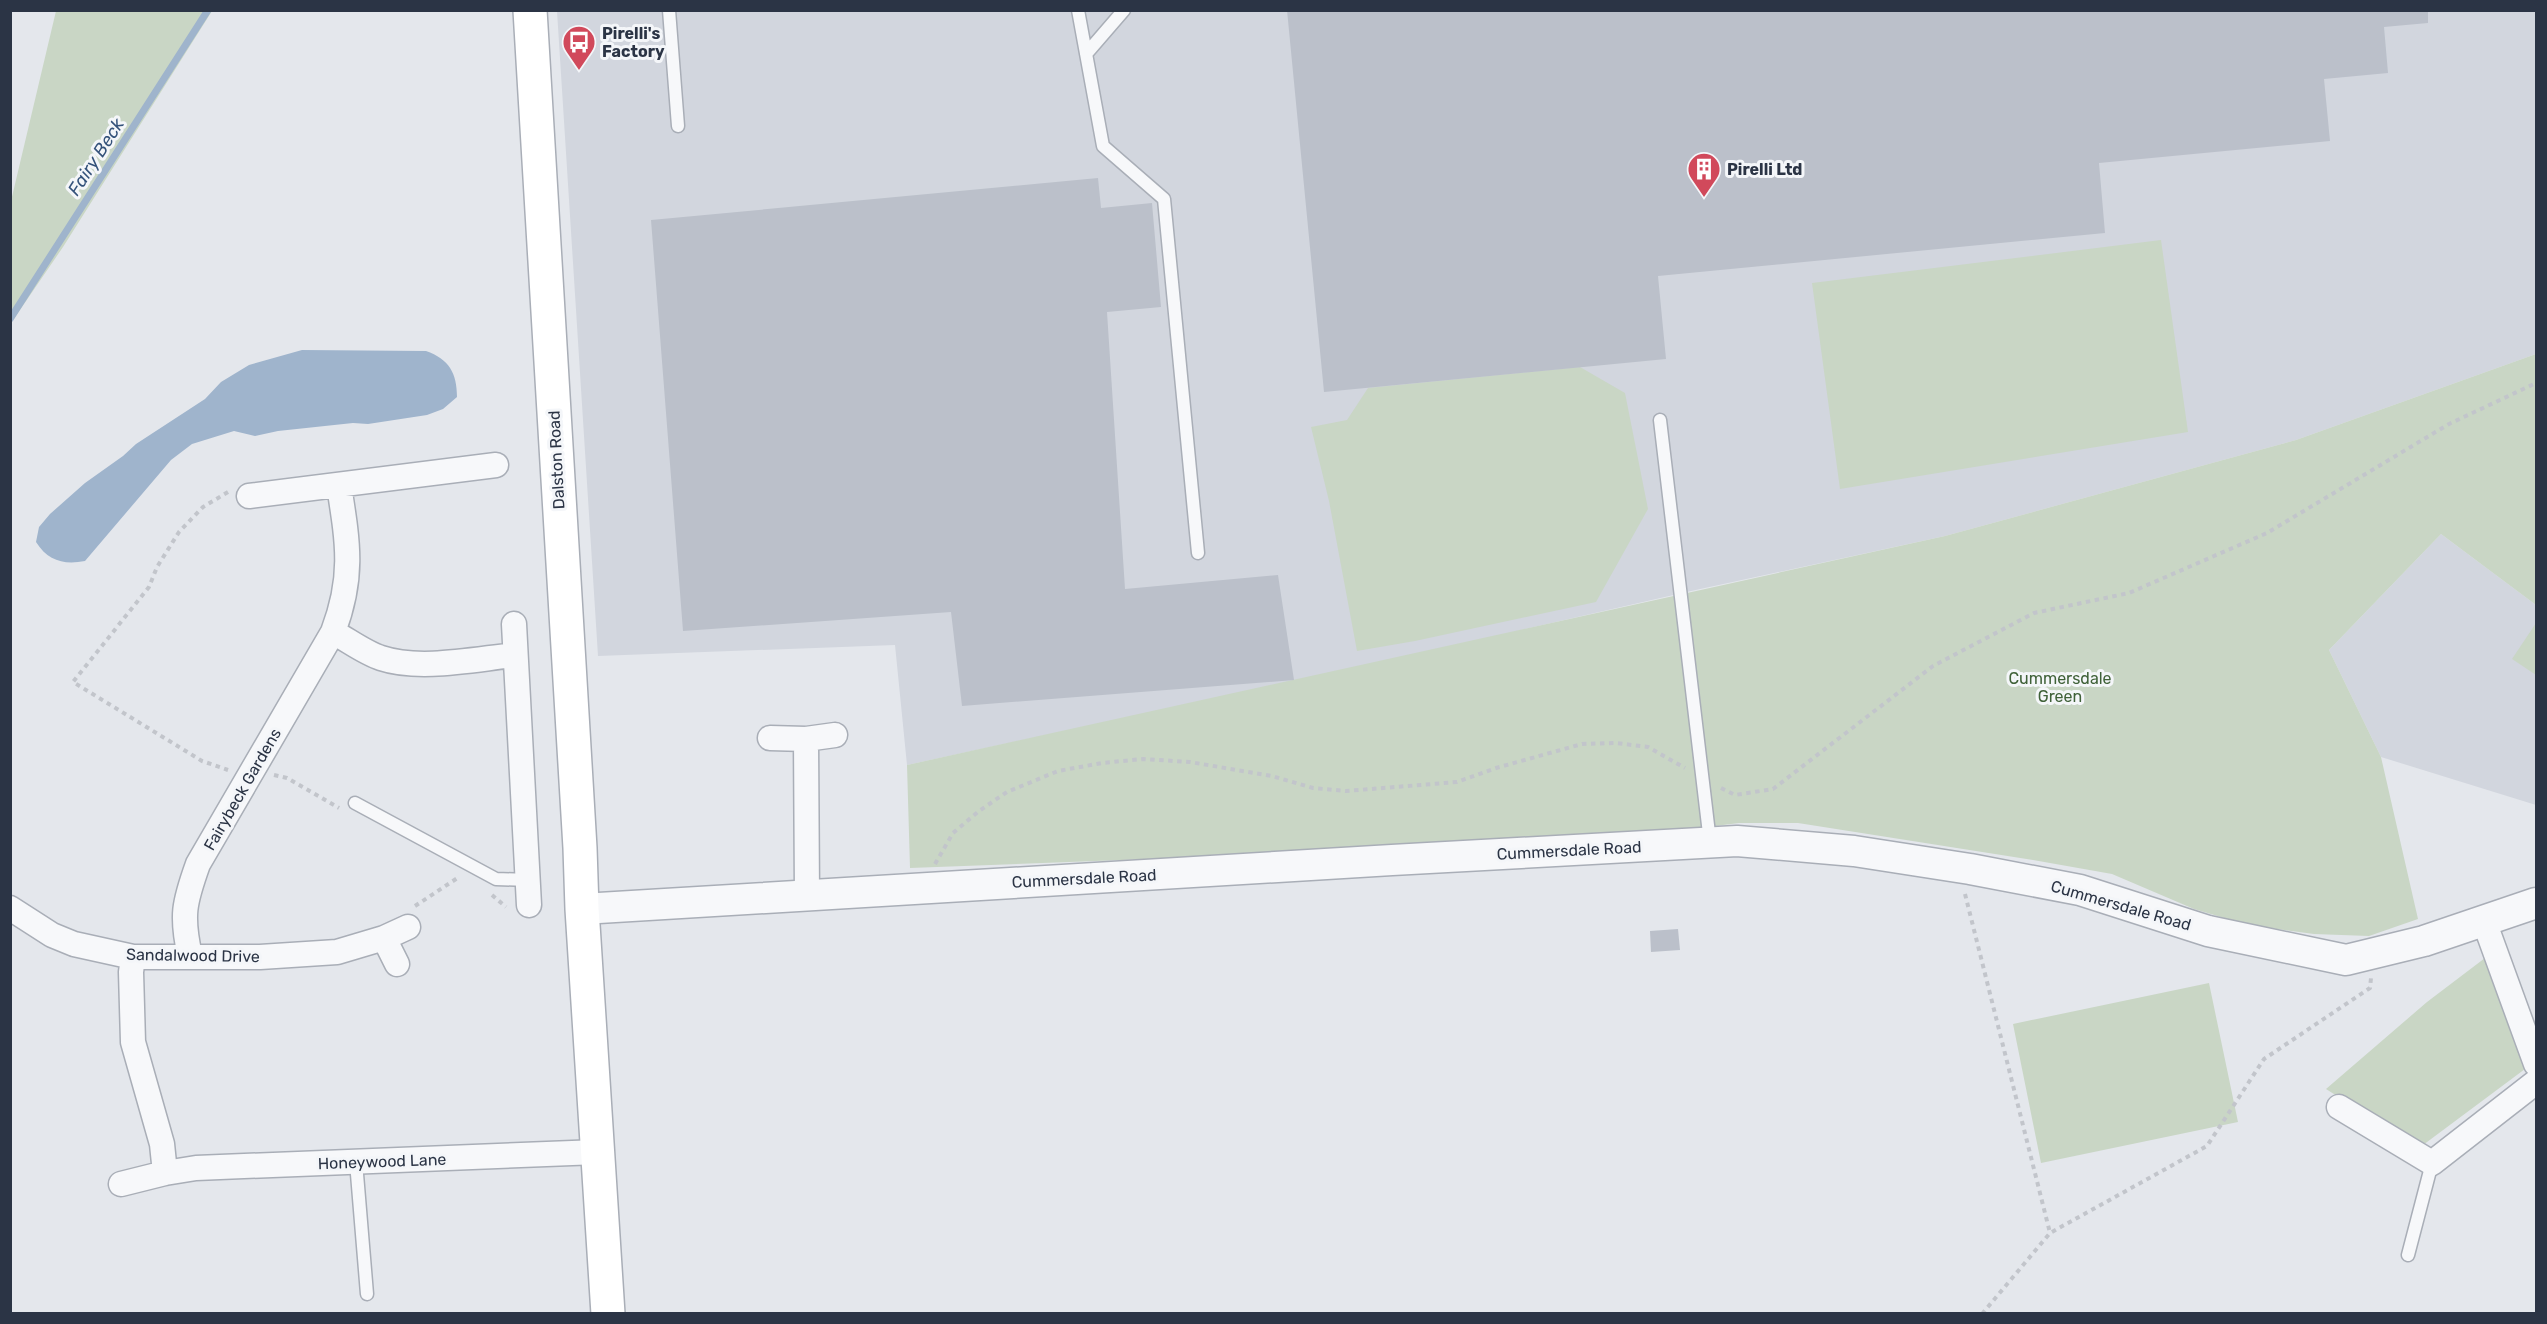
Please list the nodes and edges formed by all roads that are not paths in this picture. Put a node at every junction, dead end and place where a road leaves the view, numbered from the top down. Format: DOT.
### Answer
graph roads {
  1 [pos="530,10"];
  2 [pos="669,10"];
  3 [pos="1078,10"];
  4 [pos="1124,10"];
  5 [pos="1086,54"];
  6 [pos="678,126"];
  7 [pos="1659,420"];
  8 [pos="496,465"];
  9 [pos="339,486"];
  10 [pos="249,496"];
  11 [pos="1198,554"];
  12 [pos="514,624"];
  13 [pos="333,632"];
  14 [pos="515,655"];
  15 [pos="835,735"];
  16 [pos="770,738"];
  17 [pos="806,739"];
  18 [pos="355,803"];
  19 [pos="1710,843"];
  20 [pos="529,880"];
  21 [pos="807,895"];
  22 [pos="2536,903"];
  23 [pos="529,905"];
  24 [pos="10,908"];
  25 [pos="582,909"];
  26 [pos="2484,921"];
  27 [pos="408,927"];
  28 [pos="384,938"];
  29 [pos="190,956"];
  30 [pos="134,957"];
  31 [pos="397,964"];
  32 [pos="2536,1064"];
  33 [pos="2536,1082"];
  34 [pos="2339,1107"];
  35 [pos="598,1152"];
  36 [pos="356,1162"];
  37 [pos="2432,1163"];
  38 [pos="165,1173"];
  39 [pos="121,1184"];
  40 [pos="2408,1255"];
  41 [pos="367,1294"];
  42 [pos="609,1314"];
  1 -- 25 [label="main road, Dalston Road"];
  2 -- 6 [label="lane"];
  3 -- 5 [label="lane"];
  4 -- 5 [label="lane"];
  5 -- 11 [label="lane"];
  7 -- 19 [label="lane"];
  8 -- 9 [label="street"];
  9 -- 10 [label="street"];
  9 -- 13 [label="street, Fairybeck Gardens"];
  12 -- 14 [label="street"];
  13 -- 14 [label="street"];
  13 -- 29 [label="street, Fairybeck Gardens"];
  14 -- 20 [label="street"];
  15 -- 17 [label="street"];
  16 -- 17 [label="street"];
  17 -- 21 [label="street"];
  18 -- 20 [label="lane"];
  19 -- 21 [label="street, Cummersdale Road"];
  19 -- 26 [label="street, Cummersdale Road"];
  20 -- 23 [label="street"];
  21 -- 25 [label="street, Cummersdale Road"];
  22 -- 26 [label="street, Cummersdale Road"];
  24 -- 30 [label="street, Sandalwood Drive"];
  25 -- 35 [label="main road, Dalston Road"];
  26 -- 32 [label="street"];
  27 -- 28 [label="street, Sandalwood Drive"];
  28 -- 29 [label="street, Sandalwood Drive"];
  28 -- 31 [label="street"];
  29 -- 30 [label="street, Sandalwood Drive"];
  30 -- 38 [label="street"];
  33 -- 37 [label="street"];
  34 -- 37 [label="street"];
  35 -- 36 [label="street, Honeywood Lane"];
  35 -- 42 [label="main road, Dalston Road"];
  36 -- 38 [label="street, Honeywood Lane"];
  36 -- 41 [label="lane"];
  37 -- 40 [label="lane"];
  38 -- 39 [label="street, Honeywood Lane"];
}
